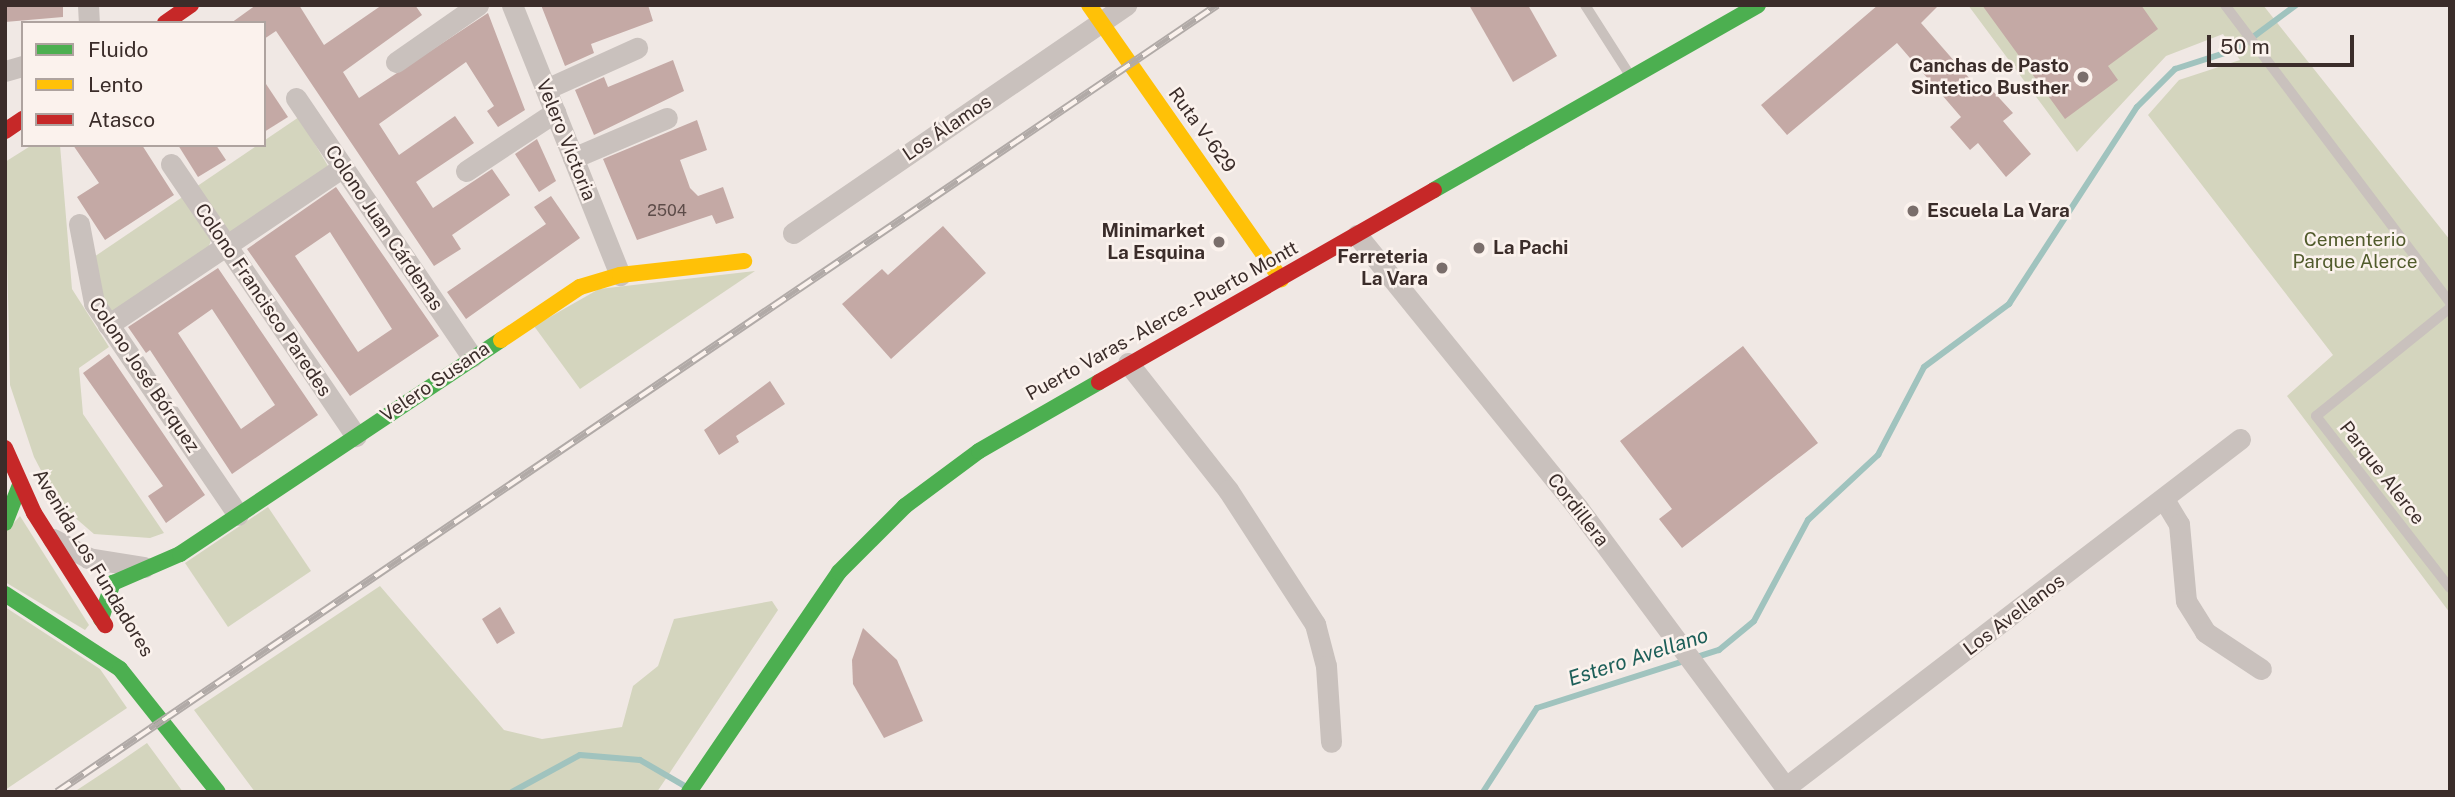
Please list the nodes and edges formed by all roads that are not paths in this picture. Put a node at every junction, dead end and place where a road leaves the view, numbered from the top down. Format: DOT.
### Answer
graph roads {
  1 [pos="189,5"];
  2 [pos="478,5"];
  3 [pos="512,5"];
  4 [pos="1089,5"];
  5 [pos="1126,5"];
  6 [pos="1585,5"];
  7 [pos="1758,5"];
  8 [pos="2225,5"];
  9 [pos="153,21"];
  10 [pos="168,21"];
  11 [pos="1101,24"];
  12 [pos="637,48"];
  13 [pos="396,62"];
  14 [pos="1632,78"];
  15 [pos="545,89"];
  16 [pos="296,98"];
  17 [pos="555,113"];
  18 [pos="667,118"];
  19 [pos="21,120"];
  20 [pos="5,131"];
  21 [pos="573,158"];
  22 [pos="171,164"];
  23 [pos="343,167"];
  24 [pos="466,171"];
  25 [pos="79,224"];
  26 [pos="793,233"];
  27 [pos="1357,235"];
  28 [pos="226,246"];
  29 [pos="744,261"];
  30 [pos="620,275"];
  31 [pos="1282,279"];
  32 [pos="2450,306"];
  33 [pos="108,325"];
  34 [pos="472,357"];
  35 [pos="1128,363"];
  36 [pos="356,436"];
  37 [pos="2240,439"];
  38 [pos="5,448"];
  39 [pos="20,485"];
  40 [pos="2165,501"];
  41 [pos="238,515"];
  42 [pos="5,523"];
  43 [pos="48,537"];
  44 [pos="150,567"];
  45 [pos="2450,588"];
  46 [pos="5,594"];
  47 [pos="101,619"];
  48 [pos="2261,669"];
  49 [pos="148,698"];
  50 [pos="1331,742"];
  51 [pos="1788,790"];
  52 [pos="218,792"];
  53 [pos="690,792"];
  1 -- 9 [label="street"];
  1 -- 10 [label="main road"];
  2 -- 13 [label="street"];
  3 -- 15 [label="street, Velero Victoria"];
  4 -- 11 [label="main road, Ruta V-629"];
  5 -- 11 [label="street, Los Álamos"];
  6 -- 14 [label="lane"];
  7 -- 14 [label="main road, Puerto Varas - Alerce - Puerto Montt"];
  8 -- 32 [label="lane, Parque Alerce"];
  11 -- 26 [label="street, Los Álamos"];
  11 -- 31 [label="main road, Ruta V-629"];
  12 -- 15 [label="street"];
  14 -- 27 [label="main road, Puerto Varas - Alerce - Puerto Montt"];
  15 -- 17 [label="street, Velero Victoria"];
  16 -- 23 [label="street, Colono Juan Cárdenas"];
  17 -- 21 [label="street, Velero Victoria"];
  17 -- 24 [label="street"];
  18 -- 21 [label="street"];
  19 -- 20 [label="main road"];
  21 -- 30 [label="street, Velero Victoria"];
  22 -- 28 [label="street, Colono Francisco Paredes"];
  23 -- 28 [label="street"];
  23 -- 34 [label="street, Colono Juan Cárdenas"];
  25 -- 33 [label="street, Colono José Bórquez"];
  27 -- 31 [label="main road, Puerto Varas - Alerce - Puerto Montt"];
  27 -- 51 [label="street, Cordillera"];
  28 -- 33 [label="street"];
  28 -- 36 [label="street, Colono Francisco Paredes"];
  29 -- 30 [label="main road, Velero Susana"];
  30 -- 34 [label="main road, Velero Susana"];
  31 -- 35 [label="main road, Puerto Varas - Alerce - Puerto Montt"];
  32 -- 45 [label="lane, Parque Alerce"];
  33 -- 41 [label="street, Colono José Bórquez"];
  34 -- 36 [label="main road, Velero Susana"];
  35 -- 50 [label="street"];
  35 -- 53 [label="main road, Puerto Varas - Alerce - Puerto Montt"];
  36 -- 41 [label="main road, Velero Susana"];
  37 -- 40 [label="street, Los Avellanos"];
  38 -- 39 [label="main road, Avenida Los Fundadores"];
  39 -- 42 [label="main road"];
  39 -- 43 [label="main road, Avenida Los Fundadores"];
  40 -- 48 [label="street"];
  40 -- 51 [label="street, Los Avellanos"];
  41 -- 44 [label="main road, Velero Susana"];
  43 -- 44 [label="street"];
  43 -- 47 [label="main road, Avenida Los Fundadores"];
  44 -- 47 [label="main road, Velero Susana"];
  46 -- 49 [label="main road, Avenida Los Fundadores"];
  47 -- 49 [label="main road, Avenida Los Fundadores"];
  49 -- 52 [label="main road, Avenida Los Fundadores"];
}
